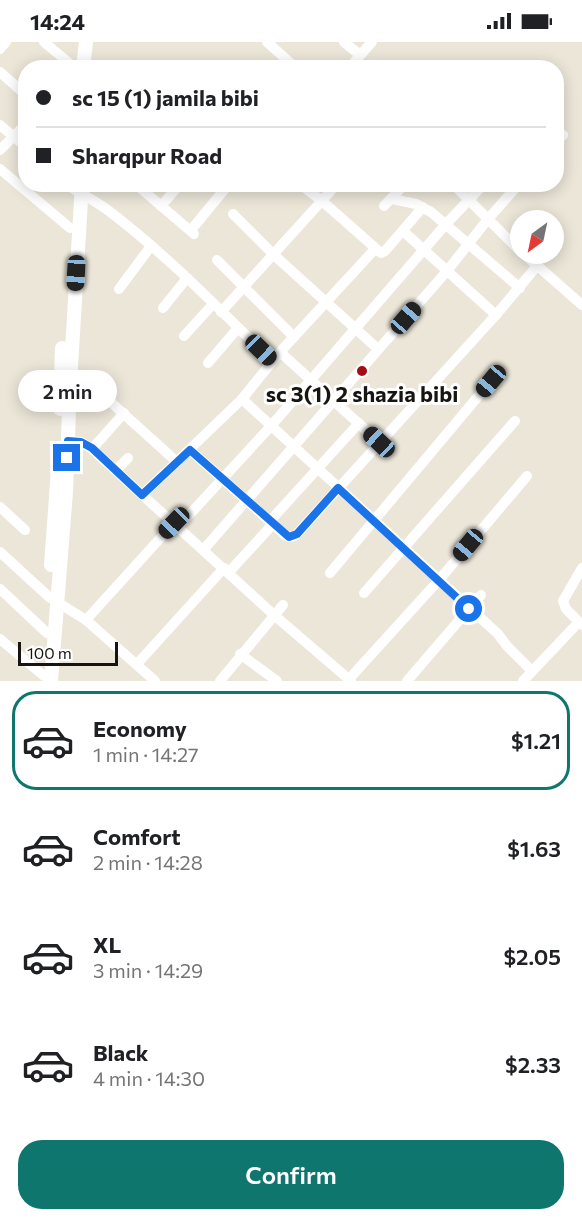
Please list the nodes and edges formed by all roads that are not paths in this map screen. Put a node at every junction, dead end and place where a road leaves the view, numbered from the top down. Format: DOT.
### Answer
graph roads {
  1 [pos="6,42"];
  2 [pos="44,42"];
  3 [pos="86,42"];
  4 [pos="94,42"];
  5 [pos="267,42"];
  6 [pos="344,42"];
  7 [pos="372,42"];
  8 [pos="0,49"];
  9 [pos="360,56"];
  10 [pos="65,60"];
  11 [pos="84,60"];
  12 [pos="93,60"];
  13 [pos="287,60"];
  14 [pos="356,60"];
  15 [pos="0,72"];
  16 [pos="18,87"];
  17 [pos="0,125"];
  18 [pos="18,131"];
  19 [pos="13,136"];
  20 [pos="18,140"];
  21 [pos="0,150"];
  22 [pos="0,169"];
  23 [pos="18,184"];
  24 [pos="27,192"];
  25 [pos="74,192"];
  26 [pos="75,192"];
  27 [pos="82,192"];
  28 [pos="145,192"];
  29 [pos="173,192"];
  30 [pos="222,192"];
  31 [pos="310,192"];
  32 [pos="330,192"];
  33 [pos="397,192"];
  34 [pos="460,192"];
  35 [pos="476,192"];
  36 [pos="512,192"];
  37 [pos="468,200"];
  38 [pos="322,201"];
  39 [pos="161,206"];
  40 [pos="423,207"];
  41 [pos="233,214"];
  42 [pos="488,219"];
  43 [pos="446,224"];
  44 [pos="70,228"];
  45 [pos="403,231"];
  46 [pos="510,240"];
  47 [pos="469,244"];
  48 [pos="151,246"];
  49 [pos="375,249"];
  50 [pos="423,250"];
  51 [pos="274,255"];
  52 [pos="217,260"];
  53 [pos="537,266"];
  54 [pos="447,271"];
  55 [pos="187,278"];
  56 [pos="244,287"];
  57 [pos="520,288"];
  58 [pos="119,289"];
  59 [pos="326,301"];
  60 [pos="582,305"];
  61 [pos="163,308"];
  62 [pos="217,308"];
  63 [pos="496,315"];
  64 [pos="238,328"];
  65 [pos="356,328"];
  66 [pos="184,336"];
  67 [pos="294,337"];
  68 [pos="378,349"];
  69 [pos="280,352"];
  70 [pos="272,362"];
  71 [pos="208,363"];
  72 [pos="311,380"];
  73 [pos="491,381"];
  74 [pos="65,383"];
  75 [pos="242,399"];
  76 [pos="334,400"];
  77 [pos="124,413"];
  78 [pos="515,421"];
  79 [pos="359,423"];
  80 [pos="271,426"];
  81 [pos="68,441"];
  82 [pos="379,442"];
  83 [pos="295,447"];
  84 [pos="92,448"];
  85 [pos="190,450"];
  86 [pos="128,458"];
  87 [pos="177,462"];
  88 [pos="318,469"];
  89 [pos="116,470"];
  90 [pos="527,476"];
  91 [pos="222,479"];
  92 [pos="338,488"];
  93 [pos="142,495"];
  94 [pos="247,501"];
  95 [pos="0,507"];
  96 [pos="375,520"];
  97 [pos="272,523"];
  98 [pos="177,524"];
  99 [pos="25,530"];
  100 [pos="403,547"];
  101 [pos="204,549"];
  102 [pos="0,552"];
  103 [pos="582,568"];
  104 [pos="227,570"];
  105 [pos="330,573"];
  106 [pos="439,580"];
  107 [pos="0,589"];
  108 [pos="364,593"];
  109 [pos="481,595"];
  110 [pos="53,600"];
  111 [pos="283,604"];
  112 [pos="469,609"];
  113 [pos="274,615"];
  114 [pos="86,620"];
  115 [pos="580,623"];
  116 [pos="47,633"];
  117 [pos="0,639"];
  118 [pos="240,654"];
  119 [pos="137,664"];
  120 [pos="528,667"];
  121 [pos="46,679"];
  122 [pos="350,680"];
  123 [pos="155,681"];
  124 [pos="220,681"];
  125 [pos="276,681"];
  126 [pos="407,681"];
  127 [pos="523,681"];
  1 -- 8 [label="street"];
  2 -- 10 [label="street"];
  3 -- 11 [label="main road"];
  4 -- 12 [label="main road"];
  5 -- 13 [label="street"];
  6 -- 9 [label="street"];
  7 -- 9 [label="street"];
  9 -- 14 [label="street"];
  15 -- 16 [label="street"];
  17 -- 19 [label="street"];
  18 -- 19 [label="street"];
  19 -- 20 [label="street"];
  19 -- 21 [label="street"];
  22 -- 23 [label="street"];
  24 -- 44 [label="street"];
  25 -- 44 [label="main road"];
  26 -- 74 [label="main road"];
  27 -- 48 [label="street"];
  28 -- 39 [label="street"];
  29 -- 39 [label="street"];
  30 -- 39 [label="street"];
  31 -- 38 [label="street"];
  32 -- 38 [label="street"];
  33 -- 40 [label="street"];
  34 -- 37 [label="street"];
  35 -- 37 [label="street"];
  36 -- 42 [label="street"];
  37 -- 42 [label="street"];
  37 -- 43 [label="street"];
  38 -- 49 [label="street"];
  38 -- 51 [label="street"];
  40 -- 43 [label="street"];
  40 -- 45 [label="street"];
  41 -- 51 [label="street"];
  42 -- 46 [label="street"];
  42 -- 47 [label="street"];
  43 -- 47 [label="street"];
  43 -- 50 [label="street"];
  44 -- 74 [label="main road"];
  45 -- 49 [label="street"];
  45 -- 50 [label="street"];
  47 -- 54 [label="street"];
  47 -- 57 [label="street"];
  48 -- 55 [label="street"];
  48 -- 58 [label="street"];
  49 -- 59 [label="street"];
  50 -- 54 [label="street"];
  50 -- 65 [label="street"];
  51 -- 56 [label="street"];
  51 -- 59 [label="street"];
  52 -- 56 [label="street"];
  53 -- 57 [label="street"];
  53 -- 60 [label="street"];
  54 -- 63 [label="street"];
  54 -- 68 [label="street"];
  55 -- 61 [label="street"];
  55 -- 62 [label="street"];
  56 -- 62 [label="street"];
  56 -- 67 [label="street"];
  57 -- 63 [label="street"];
  59 -- 65 [label="street"];
  59 -- 67 [label="street"];
  62 -- 64 [label="street"];
  62 -- 66 [label="street"];
  63 -- 82 [label="street"];
  64 -- 70 [label="street"];
  64 -- 71 [label="street"];
  65 -- 68 [label="street"];
  65 -- 72 [label="street"];
  67 -- 69 [label="street"];
  68 -- 76 [label="street"];
  69 -- 70 [label="street"];
  69 -- 72 [label="street"];
  70 -- 75 [label="street"];
  72 -- 76 [label="street"];
  72 -- 80 [label="street"];
  73 -- 96 [label="street"];
  74 -- 77 [label="street"];
  74 -- 81 [label="main road"];
  74 -- 110 [label="main road"];
  75 -- 80 [label="street"];
  75 -- 85 [label="street"];
  76 -- 79 [label="street"];
  76 -- 83 [label="street"];
  77 -- 84 [label="street"];
  77 -- 87 [label="street"];
  78 -- 100 [label="street"];
  79 -- 82 [label="street"];
  79 -- 88 [label="street"];
  80 -- 83 [label="street"];
  80 -- 91 [label="street"];
  81 -- 84 [label="street"];
  81 -- 110 [label="main road"];
  82 -- 92 [label="street"];
  83 -- 88 [label="street"];
  83 -- 94 [label="street"];
  84 -- 89 [label="street"];
  85 -- 87 [label="street"];
  85 -- 91 [label="street"];
  86 -- 89 [label="street"];
  87 -- 93 [label="street"];
  88 -- 92 [label="street"];
  88 -- 97 [label="street"];
  89 -- 93 [label="street"];
  90 -- 106 [label="street"];
  91 -- 94 [label="street"];
  91 -- 98 [label="street"];
  92 -- 96 [label="street"];
  92 -- 97 [label="street"];
  93 -- 98 [label="street"];
  94 -- 97 [label="street"];
  94 -- 101 [label="street"];
  95 -- 99 [label="street"];
  96 -- 100 [label="street"];
  96 -- 105 [label="street"];
  97 -- 104 [label="street"];
  98 -- 101 [label="street"];
  98 -- 114 [label="street"];
  100 -- 106 [label="street"];
  100 -- 108 [label="street"];
  101 -- 104 [label="street"];
  102 -- 110 [label="street"];
  103 -- 115 [label="street"];
  104 -- 113 [label="street"];
  104 -- 119 [label="street"];
  106 -- 112 [label="street"];
  106 -- 122 [label="street"];
  107 -- 116 [label="street"];
  109 -- 112 [label="street"];
  110 -- 114 [label="street"];
  110 -- 116 [label="main road"];
  110 -- 121 [label="main road"];
  111 -- 113 [label="street"];
  112 -- 120 [label="street"];
  112 -- 126 [label="street"];
  113 -- 118 [label="street"];
  113 -- 122 [label="street"];
  114 -- 119 [label="street"];
  115 -- 120 [label="street"];
  116 -- 121 [label="main road"];
  117 -- 121 [label="street"];
  118 -- 124 [label="street"];
  118 -- 125 [label="street"];
  119 -- 123 [label="street"];
  120 -- 127 [label="street"];
}
